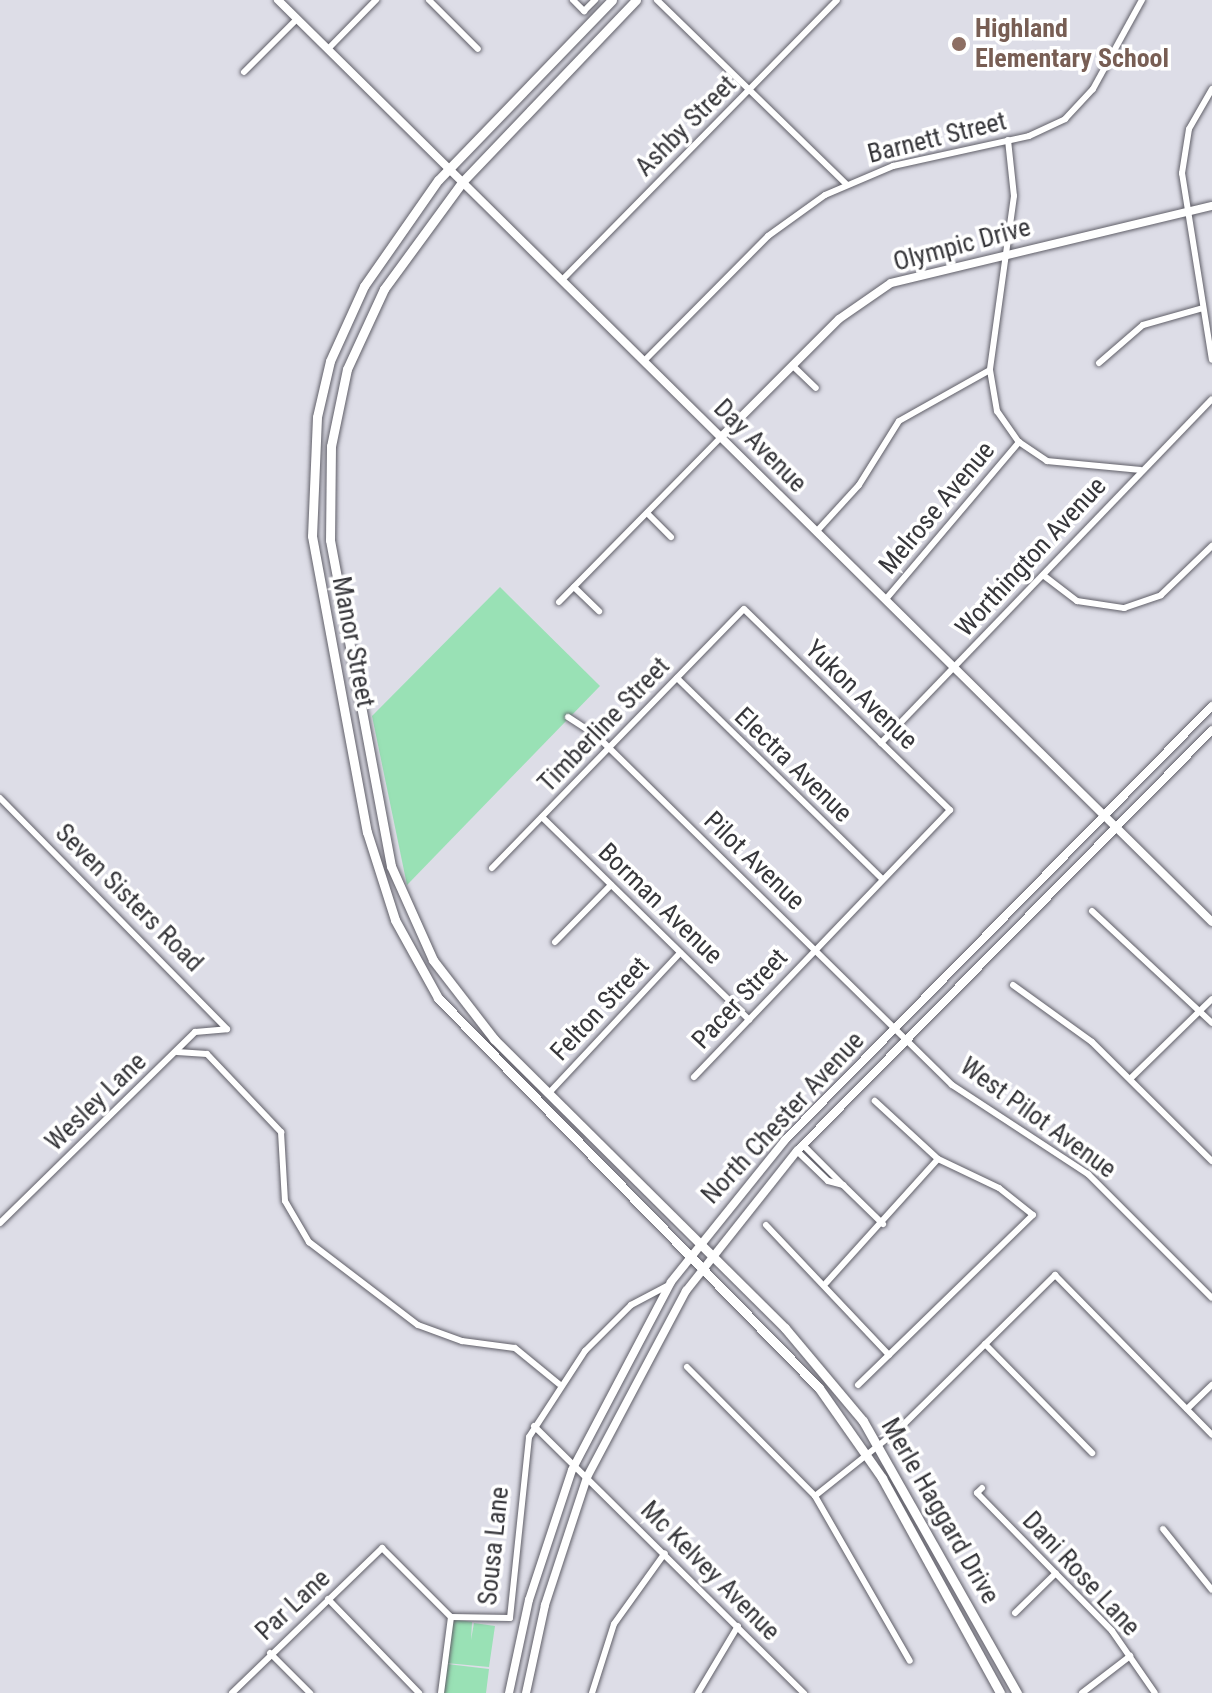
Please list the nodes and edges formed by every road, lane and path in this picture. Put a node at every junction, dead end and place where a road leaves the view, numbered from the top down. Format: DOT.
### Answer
graph roads {
  1 [pos="278,0"];
  2 [pos="376,0"];
  3 [pos="429,0"];
  4 [pos="573,0"];
  5 [pos="595,0"];
  6 [pos="612,0"];
  7 [pos="636,0"];
  8 [pos="657,0"];
  9 [pos="837,0"];
  10 [pos="1142,0"];
  11 [pos="297,19"];
  12 [pos="328,49"];
  13 [pos="478,49"];
  14 [pos="244,72"];
  15 [pos="1212,89"];
  16 [pos="749,90"];
  17 [pos="1008,140"];
  18 [pos="450,168"];
  19 [pos="463,181"];
  20 [pos="846,184"];
  21 [pos="1212,206"];
  22 [pos="1187,213"];
  23 [pos="1007,251"];
  24 [pos="562,280"];
  25 [pos="1203,308"];
  26 [pos="1212,360"];
  27 [pos="644,361"];
  28 [pos="1099,363"];
  29 [pos="792,365"];
  30 [pos="990,370"];
  31 [pos="816,388"];
  32 [pos="1212,399"];
  33 [pos="721,437"];
  34 [pos="1019,442"];
  35 [pos="1141,470"];
  36 [pos="647,513"];
  37 [pos="817,531"];
  38 [pos="671,537"];
  39 [pos="1212,546"];
  40 [pos="1043,575"];
  41 [pos="574,587"];
  42 [pos="886,599"];
  43 [pos="559,602"];
  44 [pos="744,609"];
  45 [pos="599,611"];
  46 [pos="955,667"];
  47 [pos="677,678"];
  48 [pos="1212,706"];
  49 [pos="568,717"];
  50 [pos="1212,730"];
  51 [pos="881,743"];
  52 [pos="609,748"];
  53 [pos="0,798"];
  54 [pos="950,810"];
  55 [pos="1104,815"];
  56 [pos="542,817"];
  57 [pos="1117,827"];
  58 [pos="492,868"];
  59 [pos="882,879"];
  60 [pos="611,885"];
  61 [pos="1092,911"];
  62 [pos="1212,922"];
  63 [pos="555,942"];
  64 [pos="814,949"];
  65 [pos="680,953"];
  66 [pos="1013,985"];
  67 [pos="1212,999"];
  68 [pos="1200,1011"];
  69 [pos="749,1020"];
  70 [pos="1212,1023"];
  71 [pos="227,1029"];
  72 [pos="894,1029"];
  73 [pos="906,1041"];
  74 [pos="177,1052"];
  75 [pos="694,1077"];
  76 [pos="1131,1078"];
  77 [pos="549,1093"];
  78 [pos="875,1101"];
  79 [pos="800,1148"];
  80 [pos="938,1159"];
  81 [pos="1212,1161"];
  82 [pos="0,1223"];
  83 [pos="883,1224"];
  84 [pos="766,1225"];
  85 [pos="702,1244"];
  86 [pos="713,1256"];
  87 [pos="690,1259"];
  88 [pos="702,1271"];
  89 [pos="826,1283"];
  90 [pos="669,1285"];
  91 [pos="1212,1298"];
  92 [pos="985,1344"];
  93 [pos="889,1355"];
  94 [pos="687,1367"];
  95 [pos="559,1384"];
  96 [pos="858,1385"];
  97 [pos="1212,1385"];
  98 [pos="1187,1409"];
  99 [pos="534,1426"];
  100 [pos="1212,1435"];
  101 [pos="878,1444"];
  102 [pos="866,1453"];
  103 [pos="1092,1453"];
  104 [pos="575,1463"];
  105 [pos="587,1477"];
  106 [pos="982,1488"];
  107 [pos="815,1496"];
  108 [pos="1163,1529"];
  109 [pos="382,1548"];
  110 [pos="665,1553"];
  111 [pos="1056,1573"];
  112 [pos="1212,1590"];
  113 [pos="328,1599"];
  114 [pos="1015,1613"];
  115 [pos="451,1617"];
  116 [pos="738,1626"];
  117 [pos="270,1653"];
  118 [pos="1130,1656"];
  119 [pos="910,1661"];
  120 [pos="232,1693"];
  121 [pos="310,1693"];
  122 [pos="419,1693"];
  123 [pos="441,1693"];
  124 [pos="509,1693"];
  125 [pos="526,1693"];
  126 [pos="592,1693"];
  127 [pos="698,1693"];
  128 [pos="804,1693"];
  129 [pos="1000,1693"];
  130 [pos="1017,1693"];
  131 [pos="1082,1693"];
  132 [pos="1155,1693"];
  1 -- 11 [label="main road, Day Avenue"];
  2 -- 12 [label="street"];
  3 -- 13 [label="street"];
  4 -- 5 [label="street"];
  6 -- 18 [label="main road, Manor Street"];
  7 -- 19 [label="main road, Manor Street"];
  8 -- 16 [label="street"];
  9 -- 16 [label="street, Ashby Street"];
  10 -- 17 [label="street, Barnett Street"];
  11 -- 12 [label="main road, Day Avenue"];
  11 -- 14 [label="street"];
  12 -- 18 [label="main road, Day Avenue"];
  15 -- 22 [label="street"];
  16 -- 20 [label="street"];
  16 -- 24 [label="street, Ashby Street"];
  17 -- 20 [label="street, Barnett Street"];
  17 -- 23 [label="street"];
  18 -- 19 [label="main road, Day Avenue"];
  18 -- 87 [label="main road, Manor Street"];
  19 -- 24 [label="main road, Day Avenue"];
  19 -- 77 [label="main road, Manor Street"];
  20 -- 27 [label="street, Barnett Street"];
  21 -- 22 [label="main road, Olympic Drive"];
  22 -- 23 [label="main road, Olympic Drive"];
  22 -- 25 [label="street"];
  23 -- 29 [label="main road, Olympic Drive"];
  23 -- 30 [label="street"];
  24 -- 27 [label="main road, Day Avenue"];
  25 -- 26 [label="street"];
  25 -- 28 [label="street"];
  27 -- 33 [label="main road, Day Avenue"];
  29 -- 31 [label="street"];
  29 -- 33 [label="main road, Olympic Drive"];
  30 -- 34 [label="street"];
  30 -- 37 [label="street"];
  32 -- 35 [label="street, Worthington Avenue"];
  33 -- 36 [label="street, Olympic Drive"];
  33 -- 37 [label="main road, Day Avenue"];
  34 -- 35 [label="street"];
  34 -- 42 [label="street, Melrose Avenue"];
  35 -- 40 [label="street, Worthington Avenue"];
  36 -- 38 [label="street"];
  36 -- 41 [label="street, Olympic Drive"];
  37 -- 42 [label="main road, Day Avenue"];
  39 -- 40 [label="street"];
  40 -- 46 [label="street, Worthington Avenue"];
  41 -- 43 [label="street, Olympic Drive"];
  41 -- 45 [label="street"];
  42 -- 46 [label="main road, Day Avenue"];
  44 -- 47 [label="street, Timberline Street"];
  44 -- 51 [label="street, Yukon Avenue"];
  46 -- 51 [label="street, Worthington Avenue"];
  46 -- 55 [label="main road, Day Avenue"];
  47 -- 52 [label="street, Timberline Street"];
  47 -- 59 [label="street, Electra Avenue"];
  48 -- 55 [label="main road, North Chester Avenue"];
  49 -- 52 [label="street, Pilot Avenue"];
  50 -- 57 [label="main road, North Chester Avenue"];
  51 -- 54 [label="street, Yukon Avenue"];
  52 -- 56 [label="street, Timberline Street"];
  52 -- 64 [label="street, Pilot Avenue"];
  53 -- 71 [label="street, Seven Sisters Road"];
  54 -- 59 [label="street, Pacer Street"];
  55 -- 57 [label="main road, Day Avenue"];
  55 -- 72 [label="main road, North Chester Avenue"];
  56 -- 58 [label="street, Timberline Street"];
  56 -- 60 [label="street, Borman Avenue"];
  57 -- 62 [label="main road, Day Avenue"];
  57 -- 73 [label="main road, North Chester Avenue"];
  59 -- 64 [label="street, Pacer Street"];
  60 -- 63 [label="street"];
  60 -- 65 [label="street, Borman Avenue"];
  61 -- 68 [label="street"];
  64 -- 69 [label="street, Pacer Street"];
  64 -- 72 [label="street, Pilot Avenue"];
  65 -- 69 [label="street, Borman Avenue"];
  65 -- 77 [label="street, Felton Street"];
  66 -- 76 [label="street"];
  67 -- 68 [label="street"];
  68 -- 70 [label="street"];
  68 -- 76 [label="street"];
  69 -- 75 [label="street, Pacer Street"];
  71 -- 74 [label="street, Wesley Lane"];
  72 -- 73 [label="street, Pilot Avenue"];
  72 -- 85 [label="main road, North Chester Avenue"];
  73 -- 79 [label="main road, North Chester Avenue"];
  73 -- 91 [label="street, West Pilot Avenue"];
  74 -- 82 [label="street, Wesley Lane"];
  74 -- 95 [label="street"];
  76 -- 81 [label="street"];
  77 -- 85 [label="main road, Manor Street"];
  78 -- 80 [label="street"];
  79 -- 83 [label="street"];
  79 -- 86 [label="main road, North Chester Avenue"];
  80 -- 83 [label="street"];
  80 -- 93 [label="street"];
  83 -- 89 [label="street"];
  84 -- 89 [label="street"];
  85 -- 86 [label="main road, Manor Street"];
  85 -- 87 [label="main road, North Chester Avenue"];
  86 -- 88 [label="main road, North Chester Avenue"];
  86 -- 101 [label="main road, Merle Haggard Drive"];
  87 -- 88 [label="main road, Manor Street"];
  87 -- 90 [label="main road, North Chester Avenue"];
  88 -- 102 [label="main road, Merle Haggard Drive"];
  88 -- 105 [label="main road, North Chester Avenue"];
  89 -- 93 [label="street"];
  90 -- 95 [label="street"];
  90 -- 104 [label="main road, North Chester Avenue"];
  92 -- 98 [label="street"];
  92 -- 101 [label="street"];
  92 -- 103 [label="street"];
  93 -- 96 [label="street"];
  94 -- 107 [label="street"];
  95 -- 99 [label="street"];
  97 -- 98 [label="street"];
  98 -- 100 [label="street"];
  99 -- 104 [label="street, Mc Kelvey Avenue"];
  99 -- 115 [label="street, Sousa Lane"];
  101 -- 102 [label="street"];
  101 -- 130 [label="main road, Merle Haggard Drive"];
  102 -- 107 [label="street"];
  102 -- 129 [label="main road, Merle Haggard Drive"];
  104 -- 105 [label="street, Mc Kelvey Avenue"];
  104 -- 124 [label="main road, North Chester Avenue"];
  105 -- 110 [label="street, Mc Kelvey Avenue"];
  105 -- 125 [label="main road, North Chester Avenue"];
  106 -- 111 [label="street, Dani Rose Lane"];
  107 -- 119 [label="street"];
  108 -- 112 [label="street"];
  109 -- 113 [label="street, Par Lane"];
  109 -- 115 [label="street, Sousa Lane"];
  110 -- 116 [label="street, Mc Kelvey Avenue"];
  110 -- 126 [label="street"];
  111 -- 114 [label="street"];
  111 -- 118 [label="street, Dani Rose Lane"];
  113 -- 117 [label="street, Par Lane"];
  113 -- 122 [label="street"];
  115 -- 123 [label="street"];
  116 -- 127 [label="street"];
  116 -- 128 [label="street, Mc Kelvey Avenue"];
  117 -- 120 [label="street, Par Lane"];
  117 -- 121 [label="street"];
  118 -- 131 [label="street"];
  118 -- 132 [label="street, Dani Rose Lane"];
}
